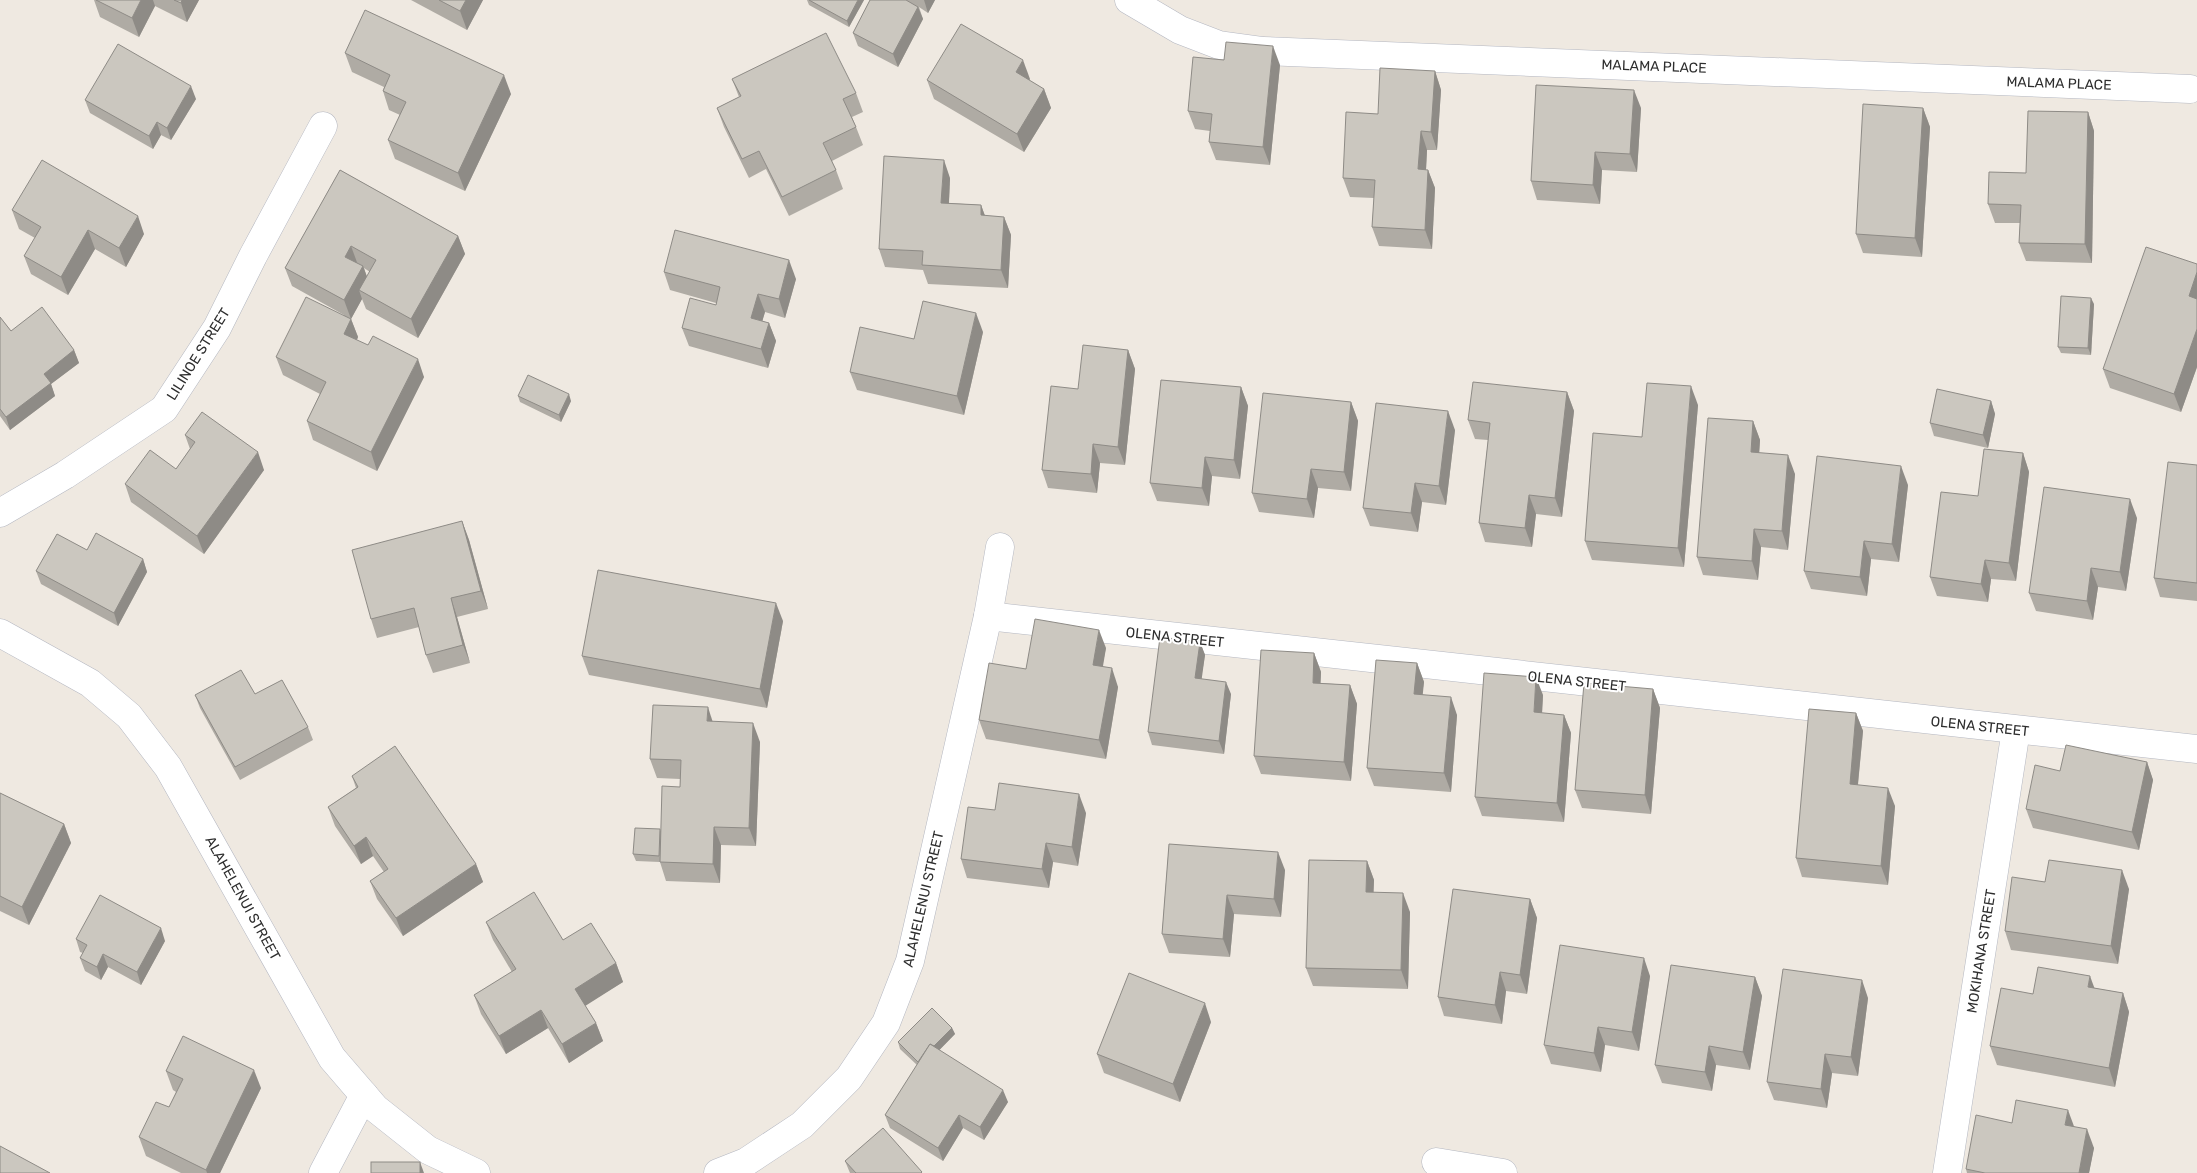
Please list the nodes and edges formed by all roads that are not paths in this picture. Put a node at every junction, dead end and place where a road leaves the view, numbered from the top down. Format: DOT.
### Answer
graph roads {
  1 [pos="1129,0"];
  2 [pos="2190,89"];
  3 [pos="323,126"];
  4 [pos="0,513"];
  5 [pos="1000,547"];
  6 [pos="988,616"];
  7 [pos="0,633"];
  8 [pos="2016,730"];
  9 [pos="2197,749"];
  10 [pos="364,1095"];
  11 [pos="1436,1162"];
  12 [pos="322,1173"];
  13 [pos="476,1173"];
  14 [pos="718,1173"];
  15 [pos="1503,1173"];
  16 [pos="1946,1173"];
  1 -- 2 [label="street, MALAMA PLACE"];
  3 -- 4 [label="street, LILINOE STREET"];
  5 -- 6 [label="street, ALAHELENUI STREET"];
  6 -- 8 [label="street, OLENA STREET"];
  6 -- 14 [label="street, ALAHELENUI STREET"];
  7 -- 10 [label="street, ALAHELENUI STREET"];
  8 -- 9 [label="street, OLENA STREET"];
  8 -- 16 [label="street, MOKIHANA STREET"];
  10 -- 12 [label="street"];
  10 -- 13 [label="street, ALAHELENUI STREET"];
  11 -- 15 [label="street"];
}
